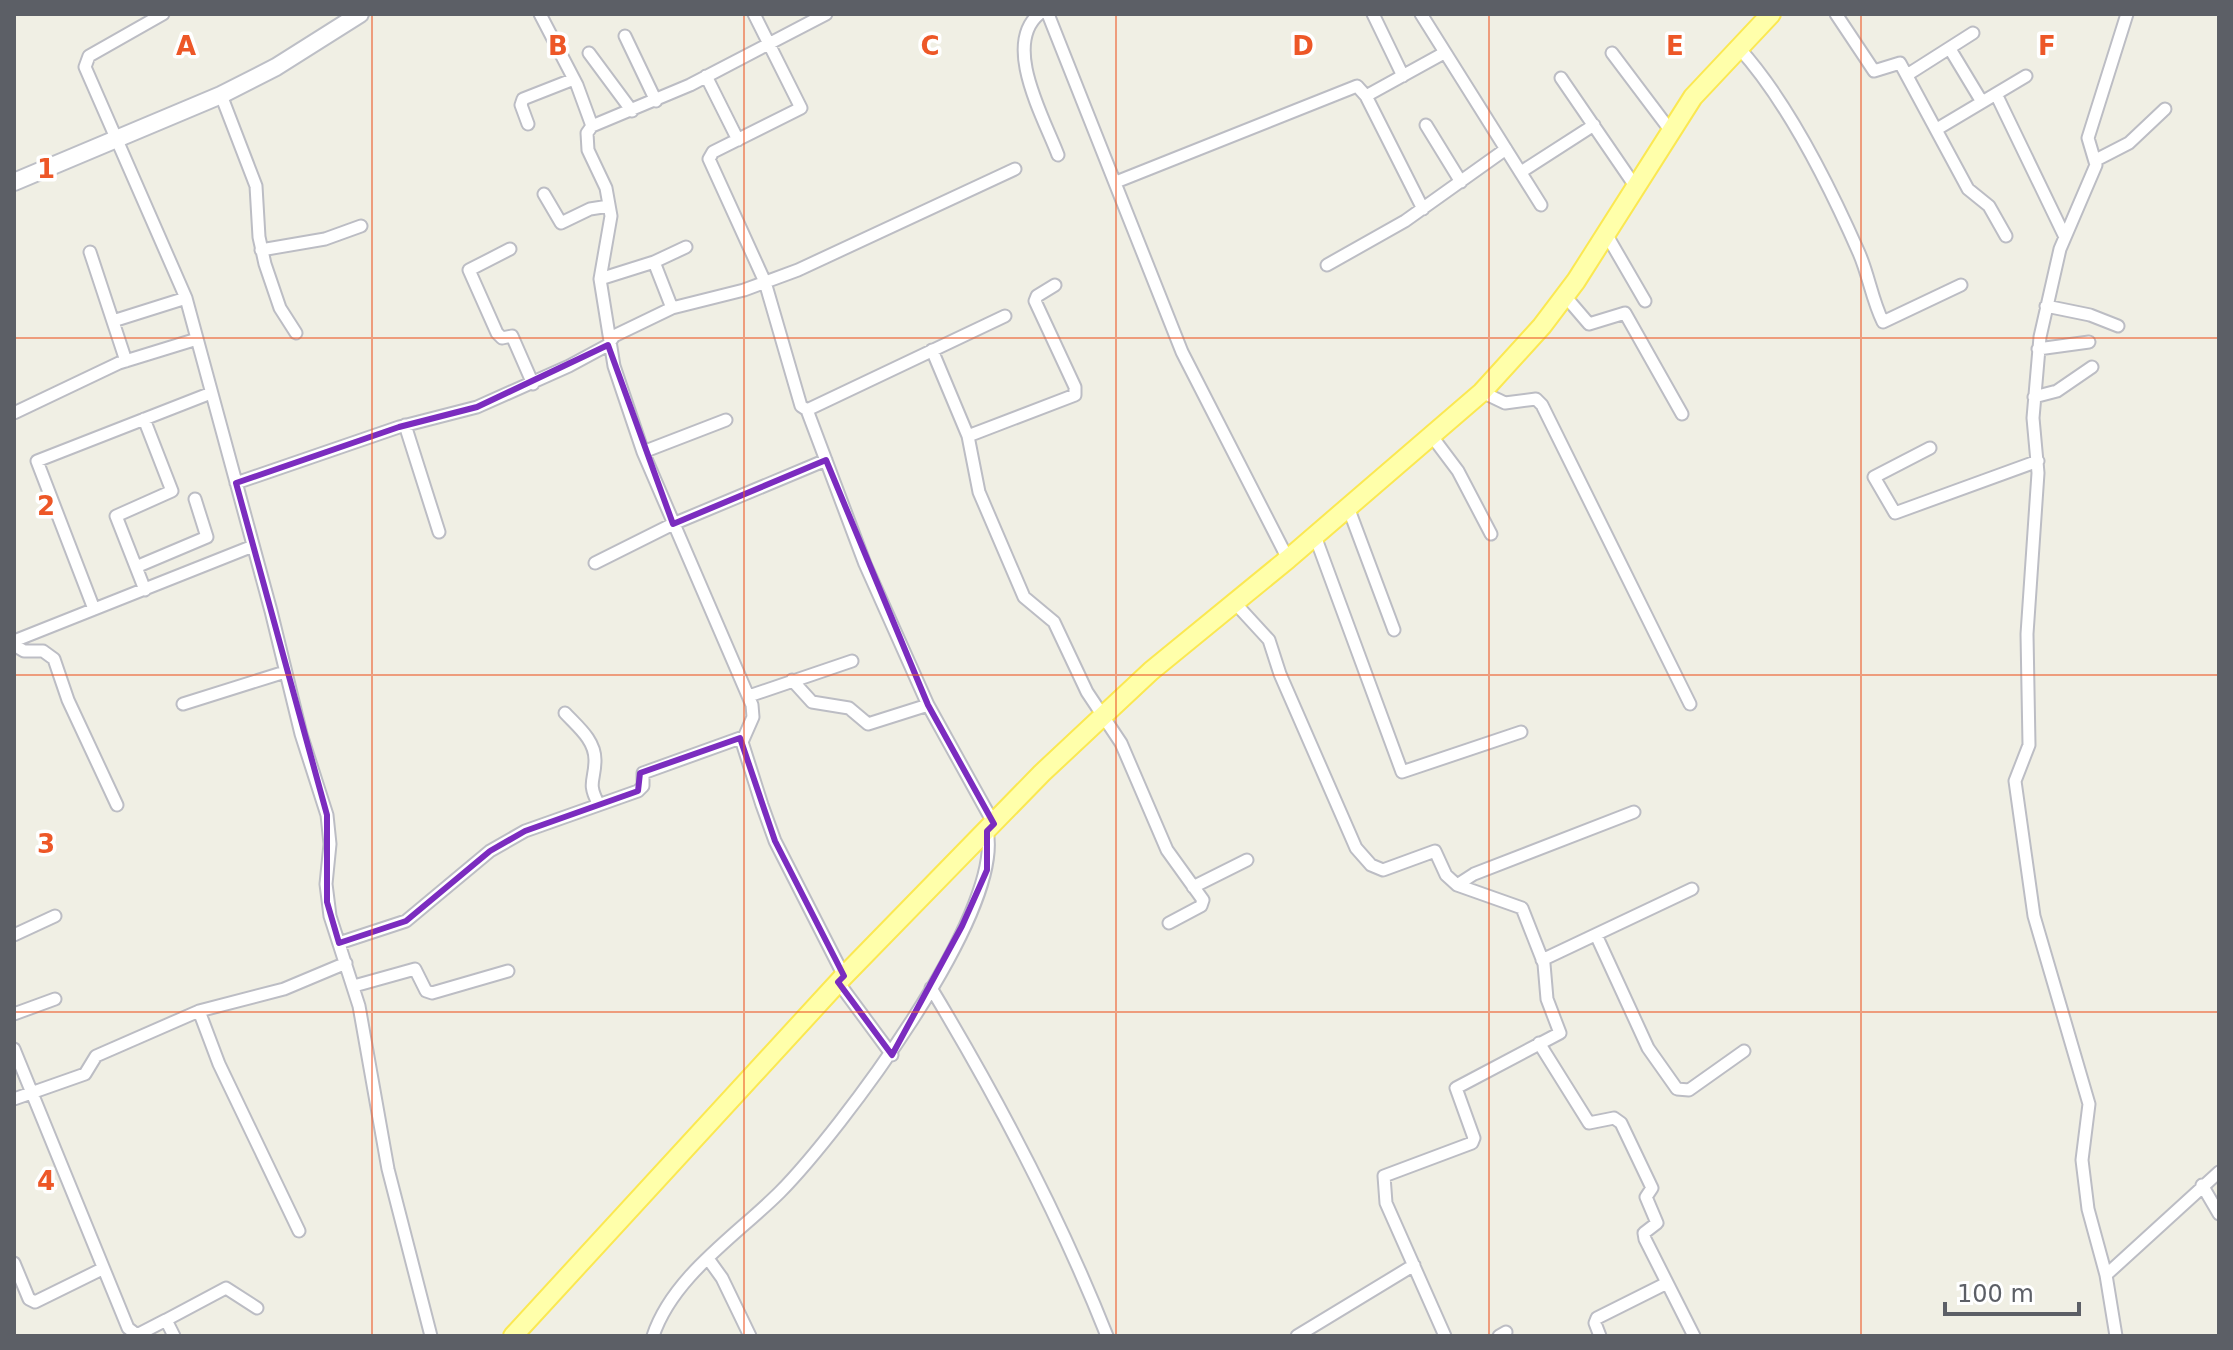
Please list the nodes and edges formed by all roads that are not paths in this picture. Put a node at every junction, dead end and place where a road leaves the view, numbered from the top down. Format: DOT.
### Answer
graph roads {
  1 [pos="163,14"];
  2 [pos="360,14"];
  3 [pos="754,14"];
  4 [pos="826,14"];
  5 [pos="1039,14"];
  6 [pos="1048,14"];
  7 [pos="1373,14"];
  8 [pos="1421,14"];
  9 [pos="1771,14"];
  10 [pos="1836,14"];
  11 [pos="2127,14"];
  12 [pos="545,16"];
  13 [pos="1973,33"];
  14 [pos="625,36"];
  15 [pos="770,43"];
  16 [pos="1739,48"];
  17 [pos="1950,49"];
  18 [pos="589,53"];
  19 [pos="1444,53"];
  20 [pos="1612,53"];
  21 [pos="1907,75"];
  22 [pos="706,76"];
  23 [pos="1403,76"];
  24 [pos="2026,76"];
  25 [pos="1561,78"];
  26 [pos="574,79"];
  27 [pos="1996,94"];
  28 [pos="221,95"];
  29 [pos="1366,96"];
  30 [pos="656,101"];
  31 [pos="1982,102"];
  32 [pos="2165,109"];
  33 [pos="632,111"];
  34 [pos="528,124"];
  35 [pos="1426,125"];
  36 [pos="1594,125"];
  37 [pos="592,126"];
  38 [pos="1937,129"];
  39 [pos="1670,130"];
  40 [pos="117,140"];
  41 [pos="738,140"];
  42 [pos="1506,149"];
  43 [pos="1058,155"];
  44 [pos="2096,160"];
  45 [pos="1015,169"];
  46 [pos="1521,172"];
  47 [pos="14,182"];
  48 [pos="1116,182"];
  49 [pos="1461,182"];
  50 [pos="1635,186"];
  51 [pos="544,194"];
  52 [pos="1541,205"];
  53 [pos="609,206"];
  54 [pos="1423,209"];
  55 [pos="361,226"];
  56 [pos="1605,232"];
  57 [pos="2006,236"];
  58 [pos="2065,237"];
  59 [pos="686,247"];
  60 [pos="510,249"];
  61 [pos="261,250"];
  62 [pos="90,252"];
  63 [pos="654,262"];
  64 [pos="1327,265"];
  65 [pos="600,279"];
  66 [pos="765,282"];
  67 [pos="1055,285"];
  68 [pos="1961,285"];
  69 [pos="1565,296"];
  70 [pos="186,298"];
  71 [pos="1645,301"];
  72 [pos="2046,306"];
  73 [pos="672,308"];
  74 [pos="1005,316"];
  75 [pos="113,321"];
  76 [pos="2118,326"];
  77 [pos="296,333"];
  78 [pos="197,339"];
  79 [pos="2089,342"];
  80 [pos="608,345"];
  81 [pos="2038,349"];
  82 [pos="932,350"];
  83 [pos="126,361"];
  84 [pos="2092,367"];
  85 [pos="533,384"];
  86 [pos="1482,392"];
  87 [pos="211,393"];
  88 [pos="2034,397"];
  89 [pos="807,410"];
  90 [pos="14,413"];
  91 [pos="1682,414"];
  92 [pos="144,419"];
  93 [pos="726,420"];
  94 [pos="405,425"];
  95 [pos="1431,435"];
  96 [pos="968,436"];
  97 [pos="1930,448"];
  98 [pos="643,452"];
  99 [pos="826,460"];
  100 [pos="2038,461"];
  101 [pos="236,483"];
  102 [pos="195,499"];
  103 [pos="1348,507"];
  104 [pos="673,524"];
  105 [pos="439,532"];
  106 [pos="1491,534"];
  107 [pos="1315,536"];
  108 [pos="253,546"];
  109 [pos="1288,559"];
  110 [pos="595,563"];
  111 [pos="136,567"];
  112 [pos="145,590"];
  113 [pos="1235,603"];
  114 [pos="94,609"];
  115 [pos="1394,630"];
  116 [pos="14,643"];
  117 [pos="852,661"];
  118 [pos="285,672"];
  119 [pos="792,680"];
  120 [pos="749,696"];
  121 [pos="183,704"];
  122 [pos="1690,704"];
  123 [pos="928,705"];
  124 [pos="565,713"];
  125 [pos="1103,715"];
  126 [pos="1521,732"];
  127 [pos="743,737"];
  128 [pos="598,803"];
  129 [pos="117,805"];
  130 [pos="1634,812"];
  131 [pos="990,828"];
  132 [pos="1247,860"];
  133 [pos="1457,885"];
  134 [pos="1193,887"];
  135 [pos="1692,889"];
  136 [pos="55,916"];
  137 [pos="1169,923"];
  138 [pos="14,935"];
  139 [pos="1597,937"];
  140 [pos="339,943"];
  141 [pos="1542,960"];
  142 [pos="346,963"];
  143 [pos="508,971"];
  144 [pos="841,979"];
  145 [pos="354,986"];
  146 [pos="931,988"];
  147 [pos="55,999"];
  148 [pos="199,1011"];
  149 [pos="14,1014"];
  150 [pos="1539,1043"];
  151 [pos="14,1049"];
  152 [pos="1744,1051"];
  153 [pos="892,1055"];
  154 [pos="31,1092"];
  155 [pos="14,1099"];
  156 [pos="2219,1172"];
  157 [pos="2202,1185"];
  158 [pos="2219,1214"];
  159 [pos="299,1231"];
  160 [pos="709,1260"];
  161 [pos="14,1263"];
  162 [pos="1414,1265"];
  163 [pos="102,1269"];
  164 [pos="2106,1275"];
  165 [pos="1667,1283"];
  166 [pos="257,1308"];
  167 [pos="166,1320"];
  168 [pos="517,1334"];
  169 [pos="429,1335"];
  170 [pos="174,1336"];
  171 [pos="653,1336"];
  172 [pos="750,1336"];
  173 [pos="1107,1336"];
  174 [pos="1297,1336"];
  175 [pos="1445,1336"];
  176 [pos="1600,1336"];
  177 [pos="1694,1336"];
  178 [pos="2116,1336"];
  1 -- 40 [label="street"];
  2 -- 28 [label="street"];
  3 -- 15 [label="street"];
  4 -- 15 [label="street"];
  5 -- 43 [label="street"];
  6 -- 48 [label="street"];
  7 -- 23 [label="street"];
  8 -- 19 [label="street"];
  9 -- 16 [label="main road"];
  10 -- 21 [label="street"];
  11 -- 44 [label="street"];
  12 -- 26 [label="street"];
  13 -- 17 [label="street"];
  14 -- 30 [label="street"];
  15 -- 22 [label="street"];
  15 -- 41 [label="street"];
  16 -- 39 [label="main road"];
  16 -- 68 [label="street"];
  17 -- 21 [label="street"];
  17 -- 31 [label="street"];
  18 -- 33 [label="street"];
  19 -- 23 [label="street"];
  19 -- 42 [label="street"];
  20 -- 39 [label="street"];
  21 -- 38 [label="street"];
  22 -- 30 [label="street"];
  22 -- 41 [label="street"];
  23 -- 29 [label="street"];
  24 -- 27 [label="street"];
  25 -- 36 [label="street"];
  26 -- 34 [label="street"];
  26 -- 37 [label="street"];
  27 -- 31 [label="street"];
  27 -- 58 [label="street"];
  28 -- 40 [label="street"];
  28 -- 61 [label="street"];
  29 -- 48 [label="street"];
  29 -- 54 [label="street"];
  30 -- 33 [label="street"];
  31 -- 38 [label="street"];
  32 -- 44 [label="street"];
  33 -- 37 [label="street"];
  35 -- 49 [label="street"];
  36 -- 46 [label="street"];
  36 -- 50 [label="street"];
  37 -- 53 [label="street"];
  38 -- 57 [label="street"];
  39 -- 50 [label="main road"];
  40 -- 47 [label="street"];
  40 -- 70 [label="street"];
  41 -- 66 [label="street"];
  42 -- 46 [label="street"];
  42 -- 49 [label="street"];
  44 -- 58 [label="street"];
  45 -- 66 [label="street"];
  46 -- 52 [label="street"];
  48 -- 109 [label="street"];
  49 -- 54 [label="street"];
  50 -- 56 [label="main road"];
  51 -- 53 [label="street"];
  53 -- 65 [label="street"];
  54 -- 64 [label="street"];
  55 -- 61 [label="street"];
  56 -- 69 [label="main road"];
  56 -- 71 [label="street"];
  58 -- 72 [label="street"];
  59 -- 63 [label="street"];
  60 -- 85 [label="street"];
  61 -- 77 [label="street"];
  62 -- 75 [label="street"];
  63 -- 65 [label="street"];
  63 -- 73 [label="street"];
  65 -- 80 [label="street"];
  66 -- 73 [label="street"];
  66 -- 89 [label="street"];
  67 -- 96 [label="street"];
  69 -- 86 [label="main road"];
  69 -- 91 [label="street"];
  70 -- 75 [label="street"];
  70 -- 78 [label="street"];
  72 -- 76 [label="street"];
  72 -- 81 [label="street"];
  73 -- 80 [label="street"];
  74 -- 82 [label="street"];
  75 -- 83 [label="street"];
  78 -- 83 [label="street"];
  78 -- 87 [label="street"];
  79 -- 81 [label="street"];
  80 -- 85 [label="street"];
  80 -- 98 [label="street"];
  81 -- 88 [label="street"];
  82 -- 89 [label="street"];
  82 -- 96 [label="street"];
  83 -- 90 [label="street"];
  84 -- 88 [label="street"];
  85 -- 94 [label="street"];
  86 -- 95 [label="main road"];
  86 -- 122 [label="street"];
  87 -- 92 [label="street"];
  87 -- 101 [label="street"];
  88 -- 100 [label="street"];
  89 -- 99 [label="street"];
  92 -- 111 [label="street"];
  92 -- 114 [label="street"];
  93 -- 98 [label="street"];
  94 -- 101 [label="street"];
  94 -- 105 [label="street"];
  95 -- 103 [label="main road"];
  95 -- 106 [label="street"];
  96 -- 125 [label="street"];
  97 -- 100 [label="street"];
  98 -- 104 [label="street"];
  99 -- 104 [label="street"];
  99 -- 123 [label="street"];
  100 -- 164 [label="street"];
  101 -- 108 [label="street"];
  102 -- 111 [label="street"];
  103 -- 107 [label="main road"];
  103 -- 115 [label="street"];
  104 -- 110 [label="street"];
  104 -- 120 [label="street"];
  107 -- 109 [label="main road"];
  107 -- 126 [label="street"];
  108 -- 112 [label="street"];
  108 -- 118 [label="street"];
  109 -- 113 [label="main road"];
  111 -- 112 [label="street"];
  112 -- 114 [label="street"];
  113 -- 125 [label="main road"];
  113 -- 133 [label="street"];
  114 -- 116 [label="street"];
  116 -- 129 [label="street"];
  117 -- 119 [label="street"];
  118 -- 121 [label="street"];
  118 -- 140 [label="street"];
  119 -- 120 [label="street"];
  119 -- 123 [label="street"];
  120 -- 127 [label="street"];
  123 -- 131 [label="street"];
  124 -- 128 [label="street"];
  125 -- 131 [label="main road"];
  125 -- 134 [label="street"];
  127 -- 128 [label="street"];
  127 -- 144 [label="street"];
  128 -- 140 [label="street"];
  130 -- 133 [label="street"];
  131 -- 144 [label="main road"];
  131 -- 146 [label="street"];
  132 -- 134 [label="street"];
  133 -- 141 [label="street"];
  134 -- 137 [label="street"];
  135 -- 139 [label="street"];
  136 -- 138 [label="street"];
  139 -- 141 [label="street"];
  139 -- 152 [label="street"];
  140 -- 142 [label="street"];
  141 -- 150 [label="street"];
  142 -- 145 [label="street"];
  142 -- 148 [label="street"];
  143 -- 145 [label="street"];
  144 -- 153 [label="street"];
  144 -- 168 [label="main road"];
  145 -- 169 [label="street"];
  146 -- 153 [label="street"];
  146 -- 173 [label="street"];
  147 -- 149 [label="street"];
  148 -- 154 [label="street"];
  148 -- 159 [label="street"];
  150 -- 162 [label="street"];
  150 -- 165 [label="street"];
  151 -- 154 [label="street"];
  153 -- 160 [label="street"];
  154 -- 155 [label="street"];
  154 -- 163 [label="street"];
  156 -- 157 [label="street"];
  157 -- 158 [label="street"];
  157 -- 164 [label="street"];
  160 -- 171 [label="street"];
  160 -- 172 [label="street"];
  161 -- 163 [label="street"];
  162 -- 174 [label="street"];
  162 -- 175 [label="street"];
  163 -- 167 [label="street"];
  164 -- 178 [label="street"];
  165 -- 176 [label="street"];
  165 -- 177 [label="street"];
  166 -- 167 [label="street"];
  167 -- 170 [label="street"];
}
